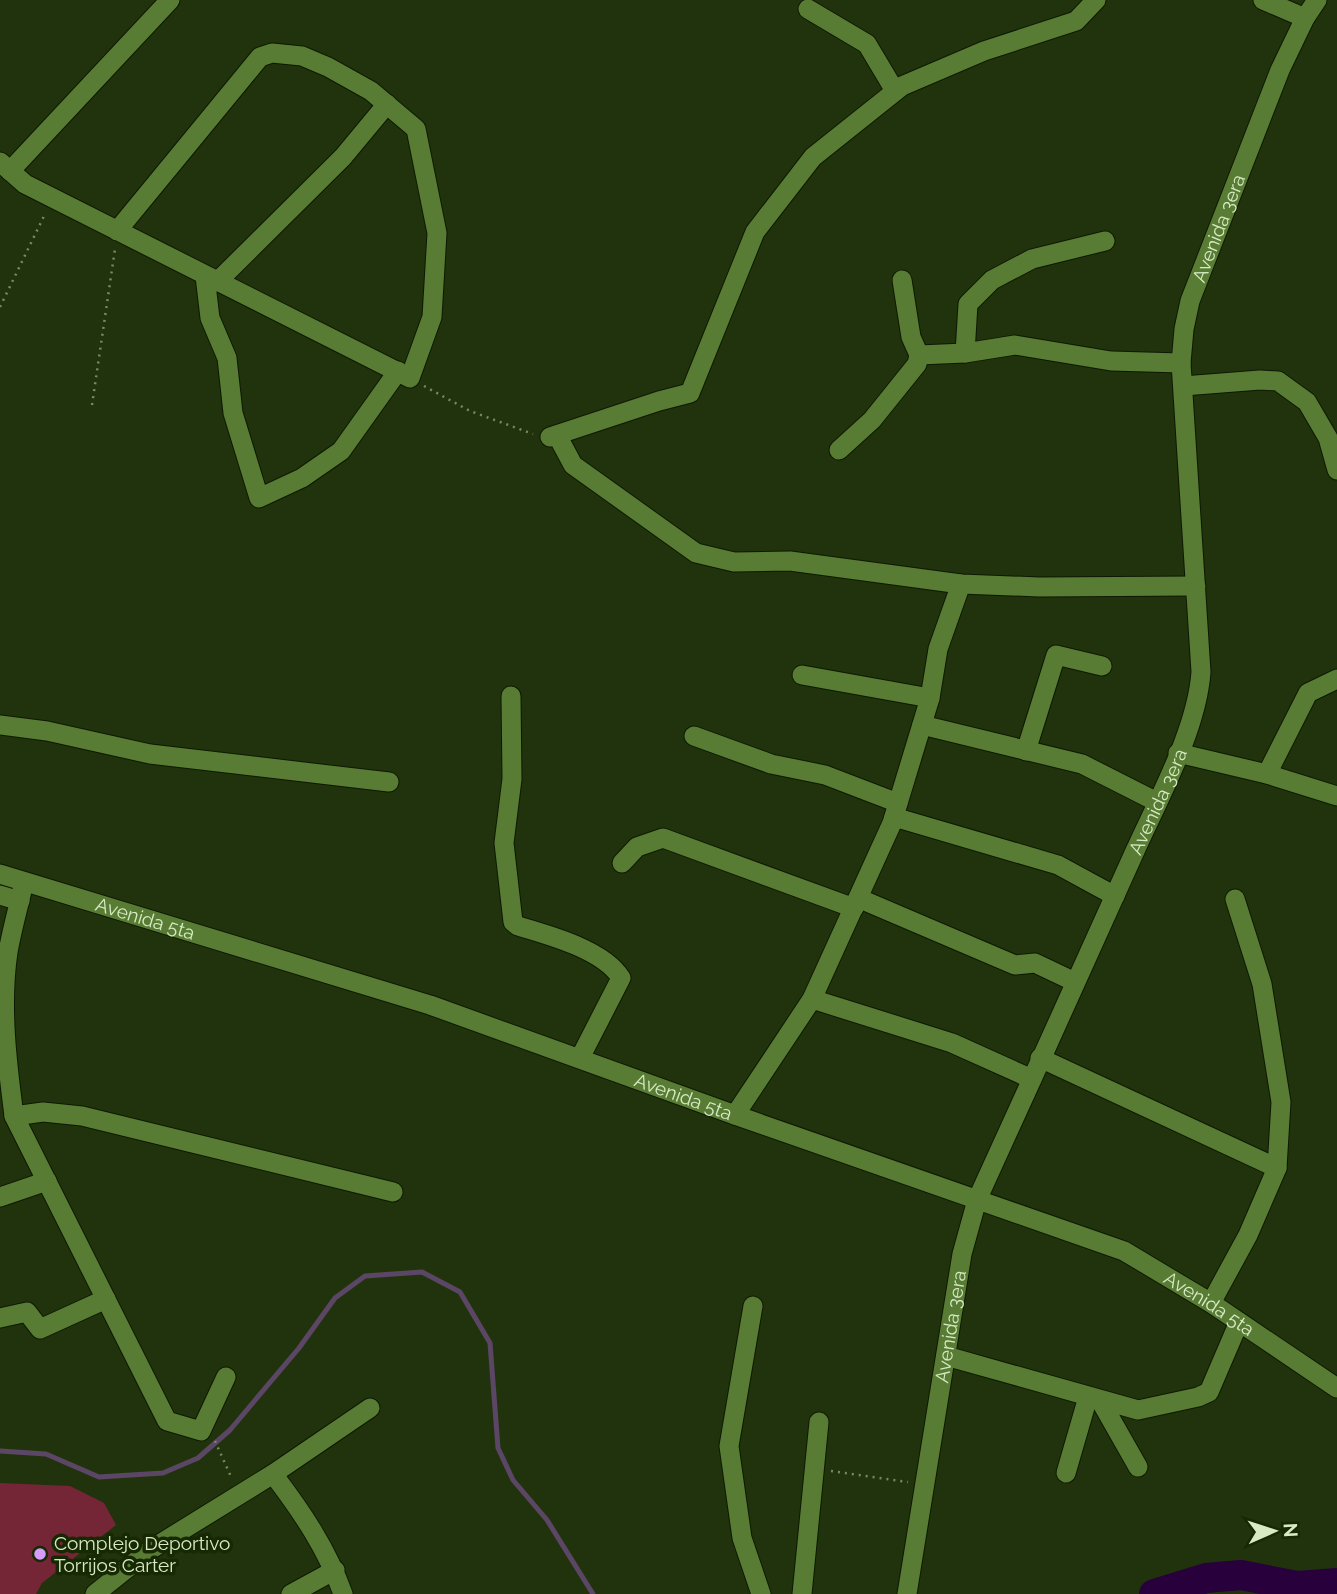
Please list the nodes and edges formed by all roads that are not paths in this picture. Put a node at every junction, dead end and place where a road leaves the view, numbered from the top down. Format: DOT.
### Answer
graph roads {
  1 [pos="170,0"];
  2 [pos="1096,0"];
  3 [pos="1263,0"];
  4 [pos="1317,0"];
  5 [pos="807,9"];
  6 [pos="1305,18"];
  7 [pos="895,91"];
  8 [pos="387,104"];
  9 [pos="5,167"];
  10 [pos="117,231"];
  11 [pos="1105,241"];
  12 [pos="211,279"];
  13 [pos="902,280"];
  14 [pos="965,352"];
  15 [pos="919,355"];
  16 [pos="1181,363"];
  17 [pos="404,375"];
  18 [pos="1183,386"];
  19 [pos="839,450"];
  20 [pos="1337,471"];
  21 [pos="961,584"];
  22 [pos="1196,586"];
  23 [pos="1102,666"];
  24 [pos="802,675"];
  25 [pos="1337,679"];
  26 [pos="512,696"];
  27 [pos="930,698"];
  28 [pos="0,725"];
  29 [pos="922,725"];
  30 [pos="694,736"];
  31 [pos="1026,751"];
  32 [pos="1178,753"];
  33 [pos="1267,774"];
  34 [pos="389,782"];
  35 [pos="1337,796"];
  36 [pos="1157,802"];
  37 [pos="896,810"];
  38 [pos="622,863"];
  39 [pos="0,874"];
  40 [pos="22,892"];
  41 [pos="0,895"];
  42 [pos="1115,896"];
  43 [pos="1235,900"];
  44 [pos="856,903"];
  45 [pos="1075,982"];
  46 [pos="811,999"];
  47 [pos="580,1058"];
  48 [pos="1040,1058"];
  49 [pos="1032,1079"];
  50 [pos="5,1086"];
  51 [pos="14,1115"];
  52 [pos="735,1115"];
  53 [pos="1277,1168"];
  54 [pos="47,1181"];
  55 [pos="393,1192"];
  56 [pos="0,1198"];
  57 [pos="977,1200"];
  58 [pos="106,1300"];
  59 [pos="1211,1303"];
  60 [pos="753,1307"];
  61 [pos="0,1318"];
  62 [pos="1239,1322"];
  63 [pos="946,1356"];
  64 [pos="226,1377"];
  65 [pos="1337,1388"];
  66 [pos="1094,1399"];
  67 [pos="370,1408"];
  68 [pos="819,1422"];
  69 [pos="1138,1466"];
  70 [pos="273,1474"];
  71 [pos="1066,1474"];
  72 [pos="335,1570"];
  73 [pos="94,1594"];
  74 [pos="291,1594"];
  75 [pos="343,1594"];
  76 [pos="761,1594"];
  77 [pos="802,1594"];
  78 [pos="907,1594"];
  1 -- 9 [label="street"];
  2 -- 7 [label="street"];
  3 -- 6 [label="street"];
  4 -- 6 [label="street, Avenida 3era"];
  5 -- 7 [label="street"];
  6 -- 16 [label="street, Avenida 3era"];
  7 -- 21 [label="street"];
  8 -- 10 [label="street"];
  8 -- 12 [label="street"];
  8 -- 17 [label="street"];
  9 -- 10 [label="street"];
  10 -- 12 [label="street"];
  11 -- 14 [label="street"];
  12 -- 17 [label="street"];
  12 -- 17 [label="street"];
  13 -- 15 [label="street"];
  14 -- 15 [label="street"];
  14 -- 16 [label="street"];
  15 -- 19 [label="street"];
  16 -- 18 [label="street, Avenida 3era"];
  18 -- 20 [label="street"];
  18 -- 22 [label="street, Avenida 3era"];
  21 -- 22 [label="street"];
  21 -- 27 [label="street"];
  22 -- 32 [label="street, Avenida 3era"];
  23 -- 31 [label="street"];
  24 -- 27 [label="street"];
  25 -- 33 [label="street"];
  26 -- 47 [label="street"];
  27 -- 29 [label="street"];
  28 -- 34 [label="street"];
  29 -- 31 [label="street"];
  29 -- 37 [label="street"];
  30 -- 37 [label="street"];
  31 -- 36 [label="street"];
  32 -- 33 [label="street"];
  32 -- 36 [label="street, Avenida 3era"];
  33 -- 35 [label="street"];
  36 -- 42 [label="street, Avenida 3era"];
  37 -- 42 [label="street"];
  37 -- 44 [label="street"];
  38 -- 44 [label="street"];
  39 -- 40 [label="street, Avenida 5ta"];
  40 -- 41 [label="street"];
  40 -- 47 [label="street, Avenida 5ta"];
  40 -- 50 [label="street"];
  42 -- 45 [label="street, Avenida 3era"];
  43 -- 53 [label="street"];
  44 -- 45 [label="street"];
  44 -- 46 [label="street"];
  45 -- 48 [label="street, Avenida 3era"];
  46 -- 49 [label="street"];
  46 -- 52 [label="street"];
  47 -- 52 [label="street, Avenida 5ta"];
  48 -- 49 [label="street, Avenida 3era"];
  48 -- 53 [label="street"];
  49 -- 57 [label="street, Avenida 3era"];
  50 -- 51 [label="street"];
  51 -- 54 [label="street"];
  51 -- 55 [label="street"];
  52 -- 57 [label="street, Avenida 5ta"];
  53 -- 59 [label="street"];
  54 -- 56 [label="street"];
  54 -- 58 [label="street"];
  57 -- 59 [label="street, Avenida 5ta"];
  57 -- 63 [label="street, Avenida 3era"];
  58 -- 61 [label="street"];
  58 -- 64 [label="street"];
  59 -- 62 [label="street, Avenida 5ta"];
  60 -- 76 [label="street"];
  62 -- 65 [label="street, Avenida 5ta"];
  62 -- 66 [label="street"];
  63 -- 66 [label="street"];
  63 -- 78 [label="street, Avenida 3era"];
  66 -- 69 [label="street"];
  66 -- 71 [label="street"];
  67 -- 70 [label="street"];
  68 -- 77 [label="street"];
  70 -- 72 [label="street"];
  70 -- 73 [label="street"];
  72 -- 74 [label="street"];
  72 -- 75 [label="street"];
}
